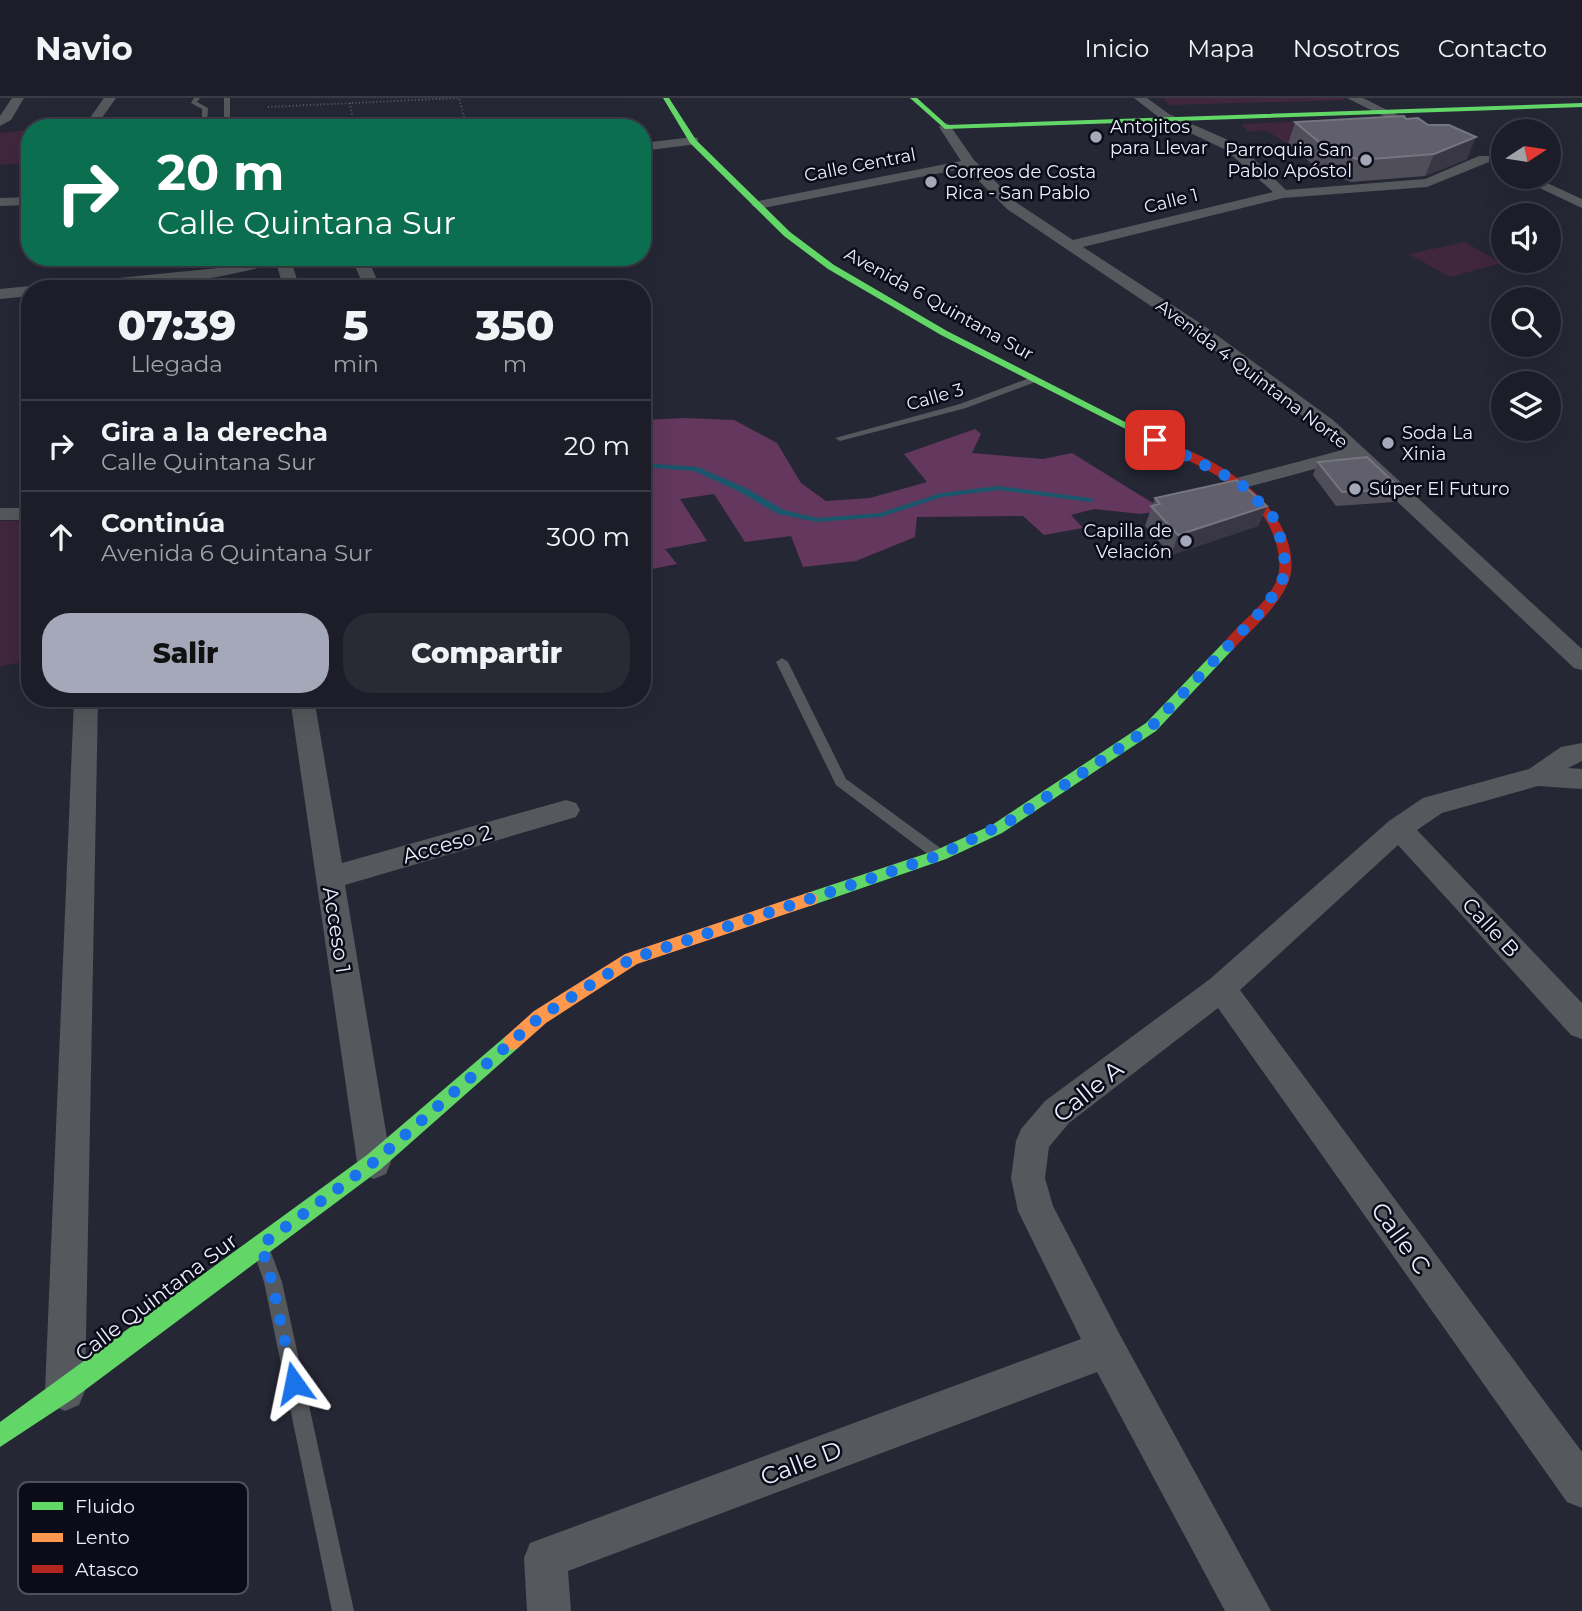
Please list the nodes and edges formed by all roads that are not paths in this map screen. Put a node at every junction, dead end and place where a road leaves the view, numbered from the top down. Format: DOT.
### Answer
graph roads {
  1 [pos="18,98"];
  2 [pos="110,98"];
  3 [pos="197,98"];
  4 [pos="228,98"];
  5 [pos="666,98"];
  6 [pos="912,98"];
  7 [pos="1140,98"];
  8 [pos="1353,98"];
  9 [pos="1465,102"];
  10 [pos="1582,105"];
  11 [pos="1377,110"];
  12 [pos="95,119"];
  13 [pos="205,119"];
  14 [pos="227,119"];
  15 [pos="1170,119"];
  16 [pos="0,122"];
  17 [pos="945,127"];
  18 [pos="1437,137"];
  19 [pos="693,141"];
  20 [pos="651,146"];
  21 [pos="1484,159"];
  22 [pos="969,163"];
  23 [pos="1549,189"];
  24 [pos="1283,194"];
  25 [pos="21,201"];
  26 [pos="0,202"];
  27 [pos="1582,204"];
  28 [pos="758,205"];
  29 [pos="1071,245"];
  30 [pos="256,266"];
  31 [pos="157,280"];
  32 [pos="21,292"];
  33 [pos="0,294"];
  34 [pos="1035,379"];
  35 [pos="841,438"];
  36 [pos="1356,452"];
  37 [pos="1240,483"];
  38 [pos="0,514"];
  39 [pos="21,514"];
  40 [pos="782,662"];
  41 [pos="1582,662"];
  42 [pos="86,707"];
  43 [pos="311,707"];
  44 [pos="1582,752"];
  45 [pos="1538,776"];
  46 [pos="1582,779"];
  47 [pos="566,810"];
  48 [pos="1399,828"];
  49 [pos="940,855"];
  50 [pos="329,878"];
  51 [pos="1221,988"];
  52 [pos="1582,1026"];
  53 [pos="374,1162"];
  54 [pos="261,1245"];
  55 [pos="1106,1349"];
  56 [pos="65,1391"];
  57 [pos="0,1436"];
  58 [pos="1582,1487"];
  59 [pos="343,1611"];
  60 [pos="550,1611"];
  61 [pos="1250,1611"];
  1 -- 16 [label="street"];
  2 -- 12 [label="street"];
  3 -- 13 [label="lane"];
  4 -- 14 [label="lane"];
  5 -- 19 [label="street, Avenida 6 Quintana Sur"];
  6 -- 17 [label="street"];
  7 -- 15 [label="street"];
  8 -- 11 [label="street"];
  9 -- 10 [label="street"];
  9 -- 11 [label="street"];
  11 -- 15 [label="street"];
  11 -- 18 [label="street"];
  15 -- 17 [label="street"];
  15 -- 24 [label="street"];
  17 -- 22 [label="street, Avenida 4 Quintana Norte"];
  19 -- 20 [label="street"];
  19 -- 28 [label="street, Avenida 6 Quintana Sur"];
  21 -- 24 [label="street, Calle 1"];
  22 -- 28 [label="street, Calle Central"];
  22 -- 29 [label="street, Avenida 4 Quintana Norte"];
  23 -- 27 [label="street"];
  24 -- 29 [label="street, Calle 1"];
  25 -- 26 [label="street"];
  28 -- 34 [label="street, Avenida 6 Quintana Sur"];
  29 -- 36 [label="street, Avenida 4 Quintana Norte"];
  30 -- 31 [label="street"];
  32 -- 33 [label="street"];
  34 -- 35 [label="lane, Calle 3"];
  34 -- 37 [label="street, Avenida 6 Quintana Sur"];
  36 -- 37 [label="street"];
  36 -- 41 [label="street, Avenida 4 Quintana Norte"];
  37 -- 49 [label="street, Calle Quintana Sur"];
  38 -- 39 [label="street"];
  40 -- 49 [label="lane"];
  42 -- 56 [label="street"];
  43 -- 50 [label="street, Acceso 1"];
  44 -- 45 [label="street, Calle A"];
  45 -- 46 [label="street, Calle A"];
  45 -- 48 [label="street, Calle A"];
  47 -- 50 [label="street, Acceso 2"];
  48 -- 51 [label="street, Calle A"];
  48 -- 52 [label="street, Calle B"];
  49 -- 53 [label="street, Calle Quintana Sur"];
  50 -- 53 [label="street, Acceso 1"];
  51 -- 55 [label="street, Calle A"];
  51 -- 58 [label="street, Calle C"];
  53 -- 54 [label="street, Calle Quintana Sur"];
  54 -- 56 [label="street, Calle Quintana Sur"];
  54 -- 59 [label="lane"];
  55 -- 60 [label="street, Calle D"];
  55 -- 61 [label="street, Calle A"];
  56 -- 57 [label="street, Calle Quintana Sur"];
}
